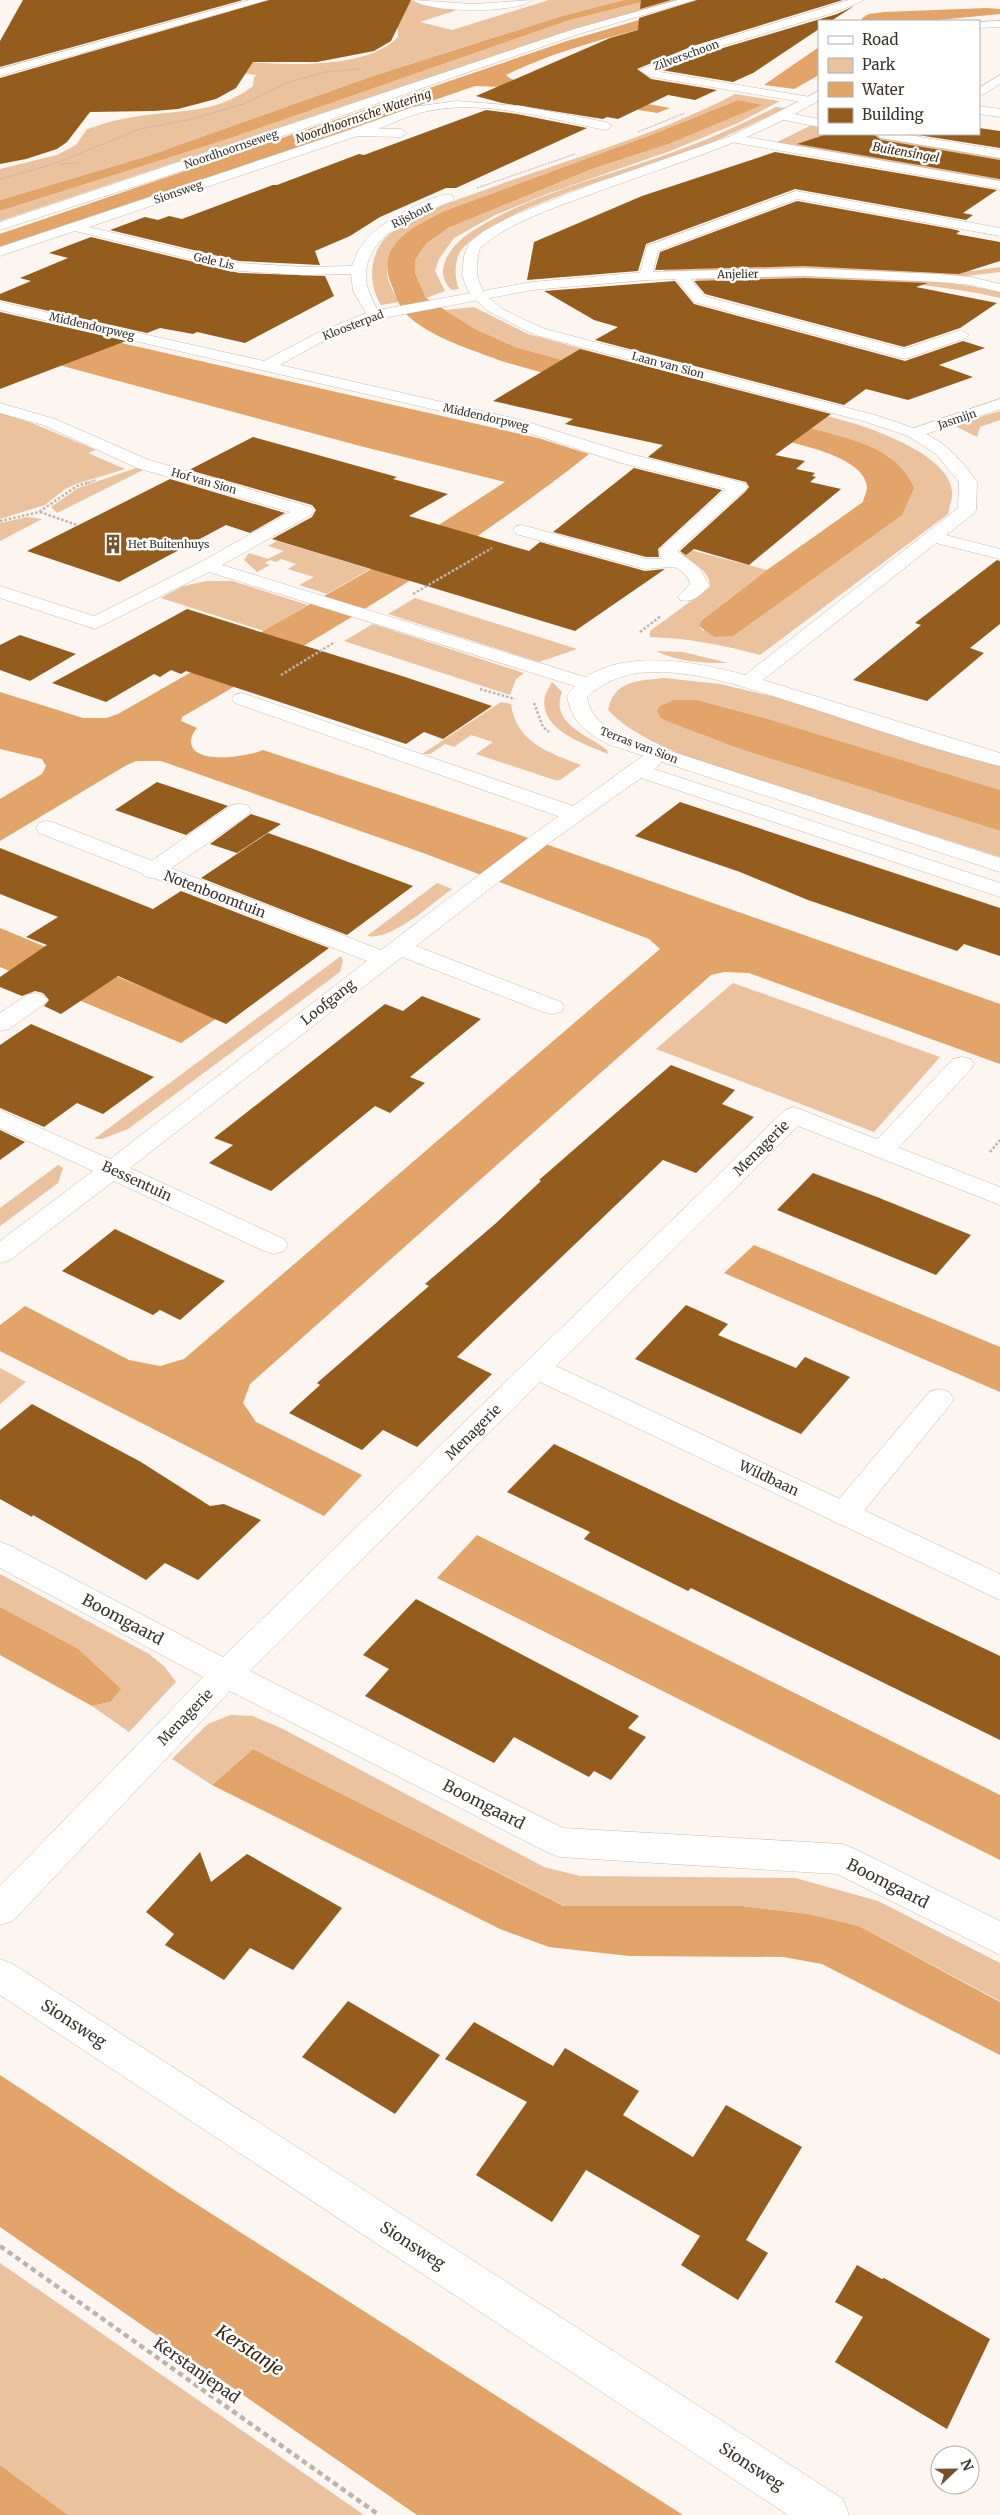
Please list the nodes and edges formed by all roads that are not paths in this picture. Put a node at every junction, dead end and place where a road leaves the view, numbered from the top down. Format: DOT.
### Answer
graph roads {
  1 [pos="262,0"];
  2 [pos="418,0"];
  3 [pos="527,0"];
  4 [pos="690,0"];
  5 [pos="859,0"];
  6 [pos="1000,24"];
  7 [pos="980,25"];
  8 [pos="0,73"];
  9 [pos="1000,78"];
  10 [pos="980,93"];
  11 [pos="814,98"];
  12 [pos="980,110"];
  13 [pos="1000,114"];
  14 [pos="783,116"];
  15 [pos="818,123"];
  16 [pos="606,126"];
  17 [pos="356,132"];
  18 [pos="401,132"];
  19 [pos="887,135"];
  20 [pos="735,138"];
  21 [pos="1000,154"];
  22 [pos="1000,185"];
  23 [pos="448,198"];
  24 [pos="0,226"];
  25 [pos="74,227"];
  26 [pos="1000,232"];
  27 [pos="0,252"];
  28 [pos="358,270"];
  29 [pos="680,275"];
  30 [pos="646,276"];
  31 [pos="1000,276"];
  32 [pos="971,281"];
  33 [pos="1000,288"];
  34 [pos="477,294"];
  35 [pos="0,306"];
  36 [pos="374,315"];
  37 [pos="961,336"];
  38 [pos="266,367"];
  39 [pos="1000,404"];
  40 [pos="0,408"];
  41 [pos="914,433"];
  42 [pos="522,530"];
  43 [pos="934,537"];
  44 [pos="1000,554"];
  45 [pos="678,562"];
  46 [pos="207,566"];
  47 [pos="0,592"];
  48 [pos="687,596"];
  49 [pos="748,682"];
  50 [pos="588,684"];
  51 [pos="242,699"];
  52 [pos="660,755"];
  53 [pos="1000,760"];
  54 [pos="637,770"];
  55 [pos="240,810"];
  56 [pos="574,814"];
  57 [pos="47,828"];
  58 [pos="1000,865"];
  59 [pos="152,871"];
  60 [pos="1000,890"];
  61 [pos="391,953"];
  62 [pos="35,1000"];
  63 [pos="552,1006"];
  64 [pos="0,1024"];
  65 [pos="962,1064"];
  66 [pos="0,1118"];
  67 [pos="882,1150"];
  68 [pos="113,1169"];
  69 [pos="1000,1197"];
  70 [pos="274,1245"];
  71 [pos="0,1254"];
  72 [pos="537,1369"];
  73 [pos="939,1399"];
  74 [pos="844,1514"];
  75 [pos="0,1554"];
  76 [pos="1000,1588"];
  77 [pos="226,1674"];
  78 [pos="0,1910"];
  79 [pos="1000,1939"];
  80 [pos="0,1975"];
  81 [pos="827,2515"];
  1 -- 8 [label="street"];
  2 -- 3 [label="street"];
  4 -- 24 [label="street, Noordhoornseweg"];
  5 -- 11 [label="street, Zilverschoon"];
  6 -- 7 [label="street"];
  9 -- 10 [label="street"];
  11 -- 14 [label="street, Laan van Sion"];
  12 -- 13 [label="street"];
  14 -- 15 [label="street"];
  14 -- 20 [label="street, Laan van Sion"];
  16 -- 17 [label="street, Sionsweg"];
  17 -- 18 [label="street, Sionsweg"];
  17 -- 25 [label="street, Sionsweg"];
  19 -- 21 [label="street"];
  20 -- 22 [label="street"];
  20 -- 34 [label="street, Laan van Sion"];
  23 -- 28 [label="street, Rijshout"];
  25 -- 27 [label="street, Sionsweg"];
  25 -- 28 [label="street, Gele Lis"];
  26 -- 30 [label="street"];
  28 -- 36 [label="street"];
  29 -- 30 [label="street, Anjelier"];
  29 -- 32 [label="street, Anjelier"];
  29 -- 37 [label="street"];
  30 -- 34 [label="street, Anjelier"];
  31 -- 32 [label="street"];
  32 -- 33 [label="street, Anjelier"];
  34 -- 36 [label="street, Kloosterpad"];
  34 -- 41 [label="street, Laan van Sion"];
  35 -- 38 [label="street, Middendorpweg"];
  36 -- 38 [label="street, Kloosterpad"];
  38 -- 45 [label="street, Middendorpweg"];
  39 -- 41 [label="street, Jasmijn"];
  40 -- 46 [label="street, Hof van Sion"];
  41 -- 43 [label="street, Laan van Sion"];
  42 -- 45 [label="street"];
  43 -- 44 [label="street"];
  43 -- 49 [label="street, Laan van Sion"];
  45 -- 48 [label="street"];
  46 -- 47 [label="street, Hof van Sion"];
  46 -- 50 [label="street"];
  49 -- 50 [label="street"];
  49 -- 53 [label="street"];
  50 -- 52 [label="street, Terras van Sion"];
  51 -- 56 [label="street"];
  52 -- 54 [label="street, Loofgang"];
  52 -- 58 [label="street, Terras van Sion"];
  54 -- 56 [label="street, Loofgang"];
  54 -- 60 [label="street, Terras van Sion"];
  55 -- 59 [label="street"];
  56 -- 61 [label="street, Loofgang"];
  57 -- 59 [label="street, Notenboomtuin"];
  59 -- 61 [label="street, Notenboomtuin"];
  61 -- 63 [label="street, Notenboomtuin"];
  61 -- 68 [label="street, Loofgang"];
  62 -- 64 [label="street"];
  65 -- 67 [label="street"];
  66 -- 68 [label="street, Bessentuin"];
  67 -- 69 [label="street, Menagerie"];
  67 -- 72 [label="street, Menagerie"];
  68 -- 70 [label="street, Bessentuin"];
  68 -- 71 [label="street, Loofgang"];
  72 -- 74 [label="street, Wildbaan"];
  72 -- 77 [label="street, Menagerie"];
  73 -- 74 [label="street"];
  74 -- 76 [label="street, Wildbaan"];
  75 -- 77 [label="street, Boomgaard"];
  77 -- 78 [label="street, Menagerie"];
  77 -- 79 [label="street, Boomgaard"];
  80 -- 81 [label="street, Sionsweg"];
}
